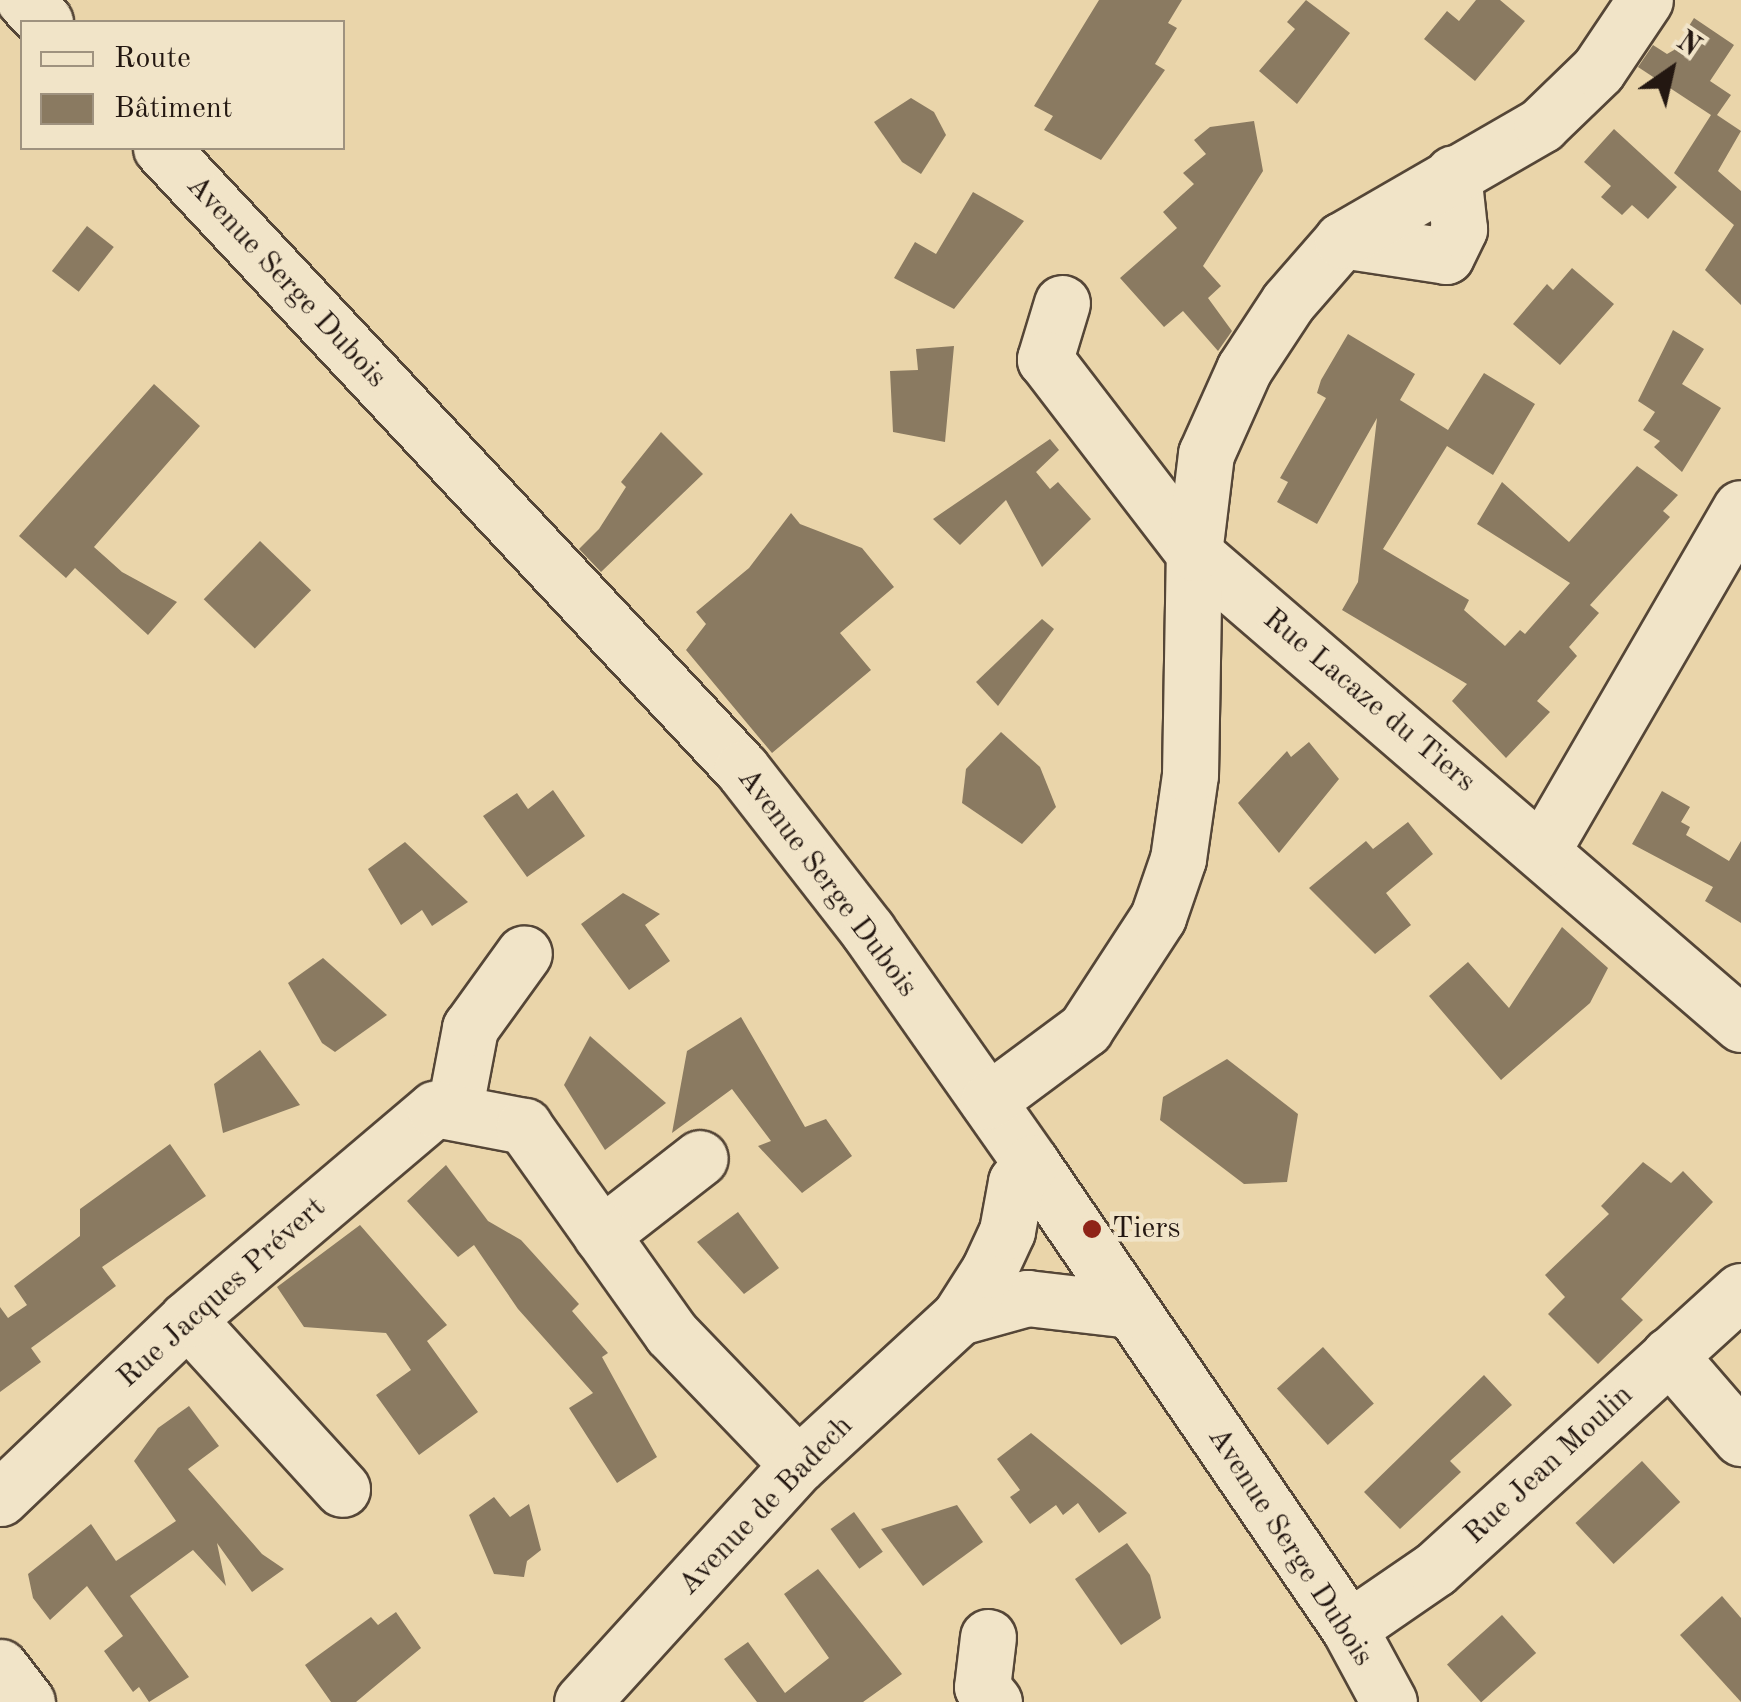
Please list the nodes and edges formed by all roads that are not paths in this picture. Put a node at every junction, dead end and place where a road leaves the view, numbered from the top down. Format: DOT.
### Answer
graph roads {
  1 [pos="24,0"];
  2 [pos="1645,0"];
  3 [pos="43,20"];
  4 [pos="162,150"];
  5 [pos="1062,303"];
  6 [pos="1741,508"];
  7 [pos="1194,553"];
  8 [pos="1543,849"];
  9 [pos="524,953"];
  10 [pos="1741,1024"];
  11 [pos="988,1101"];
  12 [pos="454,1112"];
  13 [pos="700,1158"];
  14 [pos="1030,1163"];
  15 [pos="602,1235"];
  16 [pos="1741,1291"];
  17 [pos="1130,1310"];
  18 [pos="959,1317"];
  19 [pos="187,1318"];
  20 [pos="1669,1355"];
  21 [pos="1741,1438"];
  22 [pos="798,1466"];
  23 [pos="342,1489"];
  24 [pos="0,1498"];
  25 [pos="1350,1628"];
  26 [pos="988,1637"];
  27 [pos="0,1668"];
  28 [pos="26,1702"];
  29 [pos="582,1702"];
  30 [pos="994,1702"];
  31 [pos="1389,1702"];
  1 -- 3 [label="street"];
  2 -- 7 [label="street"];
  4 -- 11 [label="street, Avenue Serge Dubois"];
  5 -- 7 [label="street, Rue Lacaze du Tiers"];
  6 -- 8 [label="street"];
  7 -- 8 [label="street, Rue Lacaze du Tiers"];
  7 -- 11 [label="street"];
  8 -- 10 [label="street, Rue Lacaze du Tiers"];
  9 -- 12 [label="street"];
  11 -- 14 [label="street, Avenue Serge Dubois"];
  12 -- 15 [label="street"];
  12 -- 19 [label="street, Rue Jacques Prévert"];
  13 -- 15 [label="street"];
  14 -- 17 [label="street, Avenue Serge Dubois"];
  14 -- 18 [label="street"];
  15 -- 22 [label="street"];
  16 -- 20 [label="street, Rue Jean Moulin"];
  17 -- 18 [label="street"];
  17 -- 25 [label="street, Avenue Serge Dubois"];
  18 -- 22 [label="street, Avenue de Badech"];
  19 -- 23 [label="street"];
  19 -- 24 [label="street, Rue Jacques Prévert"];
  20 -- 21 [label="street"];
  20 -- 25 [label="street, Rue Jean Moulin"];
  22 -- 29 [label="street, Avenue de Badech"];
  25 -- 31 [label="street, Avenue Serge Dubois"];
  26 -- 30 [label="street"];
  27 -- 28 [label="street"];
}
